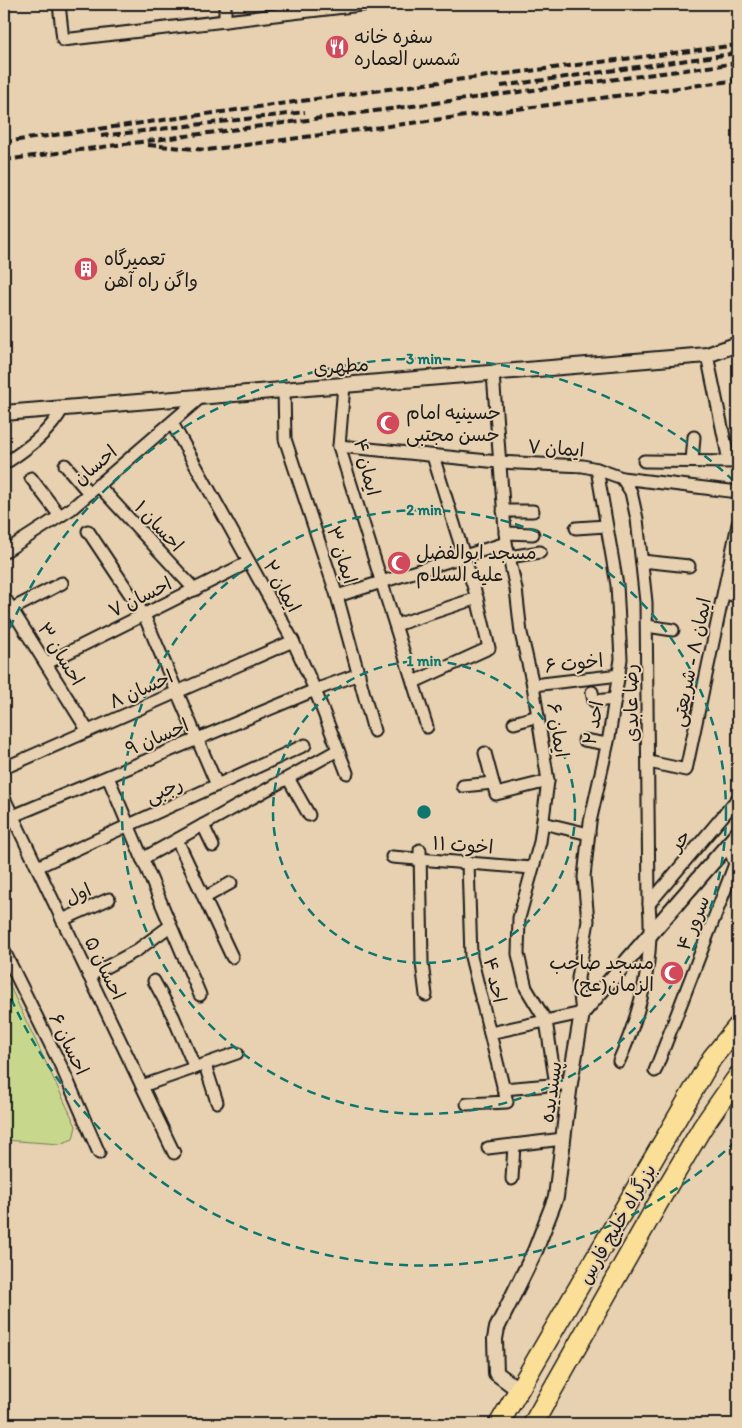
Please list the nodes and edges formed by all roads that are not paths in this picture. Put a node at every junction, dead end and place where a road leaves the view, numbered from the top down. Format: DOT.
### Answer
graph roads {
  1 [pos="59,4"];
  2 [pos="225,4"];
  3 [pos="370,4"];
  4 [pos="279,9"];
  5 [pos="225,21"];
  6 [pos="738,344"];
  7 [pos="706,355"];
  8 [pos="492,374"];
  9 [pos="344,385"];
  10 [pos="284,390"];
  11 [pos="202,396"];
  12 [pos="63,408"];
  13 [pos="4,413"];
  14 [pos="172,423"];
  15 [pos="694,438"];
  16 [pos="339,446"];
  17 [pos="433,456"];
  18 [pos="644,461"];
  19 [pos="692,461"];
  20 [pos="734,461"];
  21 [pos="498,462"];
  22 [pos="4,464"];
  23 [pos="65,465"];
  24 [pos="597,469"];
  25 [pos="31,478"];
  26 [pos="622,478"];
  27 [pos="93,489"];
  28 [pos="738,492"];
  29 [pos="503,511"];
  30 [pos="533,511"];
  31 [pos="60,516"];
  32 [pos="738,524"];
  33 [pos="606,526"];
  34 [pos="576,528"];
  35 [pos="88,531"];
  36 [pos="533,534"];
  37 [pos="506,538"];
  38 [pos="4,552"];
  39 [pos="540,552"];
  40 [pos="464,556"];
  41 [pos="509,556"];
  42 [pos="642,561"];
  43 [pos="249,562"];
  44 [pos="689,566"];
  45 [pos="383,582"];
  46 [pos="62,583"];
  47 [pos="195,590"];
  48 [pos="724,592"];
  49 [pos="4,596"];
  50 [pos="337,596"];
  51 [pos="738,597"];
  52 [pos="477,598"];
  53 [pos="12,609"];
  54 [pos="144,615"];
  55 [pos="396,625"];
  56 [pos="647,626"];
  57 [pos="673,630"];
  58 [pos="292,641"];
  59 [pos="47,663"];
  60 [pos="359,674"];
  61 [pos="620,675"];
  62 [pos="414,682"];
  63 [pos="533,685"];
  64 [pos="315,690"];
  65 [pos="178,692"];
  66 [pos="592,692"];
  67 [pos="615,699"];
  68 [pos="538,716"];
  69 [pos="514,723"];
  70 [pos="427,727"];
  71 [pos="88,731"];
  72 [pos="374,731"];
  73 [pos="196,740"];
  74 [pos="584,740"];
  75 [pos="607,744"];
  76 [pos="305,746"];
  77 [pos="338,750"];
  78 [pos="486,753"];
  79 [pos="649,762"];
  80 [pos="4,768"];
  81 [pos="347,773"];
  82 [pos="108,777"];
  83 [pos="288,778"];
  84 [pos="548,781"];
  85 [pos="493,783"];
  86 [pos="216,786"];
  87 [pos="463,786"];
  88 [pos="4,798"];
  89 [pos="738,798"];
  90 [pos="310,815"];
  91 [pos="13,816"];
  92 [pos="543,823"];
  93 [pos="203,825"];
  94 [pos="128,826"];
  95 [pos="738,833"];
  96 [pos="590,834"];
  97 [pos="177,840"];
  98 [pos="728,845"];
  99 [pos="213,846"];
  100 [pos="421,855"];
  101 [pos="392,857"];
  102 [pos="142,859"];
  103 [pos="468,863"];
  104 [pos="37,867"];
  105 [pos="532,868"];
  106 [pos="231,883"];
  107 [pos="204,898"];
  108 [pos="109,899"];
  109 [pos="649,904"];
  110 [pos="62,920"];
  111 [pos="170,926"];
  112 [pos="651,931"];
  113 [pos="4,951"];
  114 [pos="232,957"];
  115 [pos="90,976"];
  116 [pos="154,981"];
  117 [pos="200,995"];
  118 [pos="426,995"];
  119 [pos="582,1013"];
  120 [pos="546,1021"];
  121 [pos="738,1026"];
  122 [pos="490,1033"];
  123 [pos="237,1053"];
  124 [pos="619,1061"];
  125 [pos="200,1067"];
  126 [pos="655,1071"];
  127 [pos="738,1076"];
  128 [pos="570,1083"];
  129 [pos="556,1085"];
  130 [pos="142,1086"];
  131 [pos="504,1089"];
  132 [pos="217,1102"];
  133 [pos="467,1104"];
  134 [pos="563,1139"];
  135 [pos="514,1145"];
  136 [pos="488,1148"];
  137 [pos="99,1152"];
  138 [pos="174,1153"];
  139 [pos="512,1179"];
  140 [pos="519,1390"];
  141 [pos="499,1424"];
  142 [pos="534,1424"];
  1 -- 5 [label="street"];
  2 -- 5 [label="street"];
  3 -- 4 [label="street"];
  4 -- 5 [label="street"];
  6 -- 7 [label="street, مطهری"];
  7 -- 8 [label="street, مطهری"];
  7 -- 20 [label="street"];
  8 -- 9 [label="street, مطهری"];
  8 -- 21 [label="street, ایمان ۶"];
  9 -- 10 [label="street, مطهری"];
  9 -- 16 [label="street, ایمان ۴"];
  10 -- 11 [label="street, مطهری"];
  10 -- 50 [label="street, ایمان ۳"];
  11 -- 12 [label="street, مطهری"];
  11 -- 14 [label="street, احسان"];
  12 -- 13 [label="street, مطهری"];
  12 -- 22 [label="street"];
  14 -- 27 [label="street, احسان"];
  14 -- 43 [label="street, ایمان ۲"];
  15 -- 19 [label="street"];
  16 -- 17 [label="street, ایمان ۷"];
  16 -- 45 [label="street, ایمان ۴"];
  17 -- 21 [label="street, ایمان ۷"];
  17 -- 40 [label="street"];
  18 -- 19 [label="street"];
  19 -- 20 [label="street"];
  21 -- 24 [label="street, ایمان ۷"];
  21 -- 29 [label="street, ایمان ۶"];
  23 -- 27 [label="street, احسان ۱"];
  24 -- 26 [label="street, ایمان ۷"];
  24 -- 33 [label="street, احد ۲"];
  25 -- 31 [label="street"];
  26 -- 28 [label="street, ایمان ۷"];
  26 -- 42 [label="street, رضا عابدی"];
  27 -- 31 [label="street, احسان"];
  27 -- 47 [label="street, احسان ۱"];
  29 -- 30 [label="street"];
  29 -- 37 [label="street, ایمان ۶"];
  31 -- 38 [label="street, احسان"];
  32 -- 48 [label="street, ایمان ۸ - شریعتی"];
  33 -- 34 [label="street"];
  33 -- 61 [label="street, احد ۲"];
  35 -- 54 [label="street"];
  36 -- 37 [label="street"];
  37 -- 40 [label="street"];
  37 -- 41 [label="street, ایمان ۶"];
  39 -- 41 [label="street"];
  40 -- 45 [label="street"];
  40 -- 52 [label="street"];
  41 -- 63 [label="street, ایمان ۶"];
  42 -- 44 [label="street"];
  42 -- 56 [label="street, رضا عابدی"];
  43 -- 47 [label="street, احسان ۷"];
  43 -- 58 [label="street, ایمان ۲"];
  45 -- 50 [label="street"];
  45 -- 55 [label="street, ایمان ۴"];
  46 -- 53 [label="street"];
  47 -- 54 [label="street, احسان ۷"];
  48 -- 51 [label="street"];
  48 -- 79 [label="street, ایمان ۸ - شریعتی"];
  49 -- 53 [label="street, احسان ۳"];
  50 -- 60 [label="street, ایمان ۳"];
  52 -- 55 [label="street"];
  52 -- 62 [label="street"];
  53 -- 59 [label="street, احسان ۳"];
  54 -- 59 [label="street, احسان ۷"];
  54 -- 65 [label="street"];
  55 -- 62 [label="street, ایمان ۴"];
  56 -- 57 [label="street"];
  56 -- 79 [label="street, رضا عابدی"];
  58 -- 64 [label="street, ایمان ۲"];
  58 -- 65 [label="street, احسان ۸"];
  59 -- 71 [label="street, احسان ۳"];
  60 -- 64 [label="street, احسان ۹"];
  60 -- 72 [label="street, ایمان ۳"];
  61 -- 63 [label="street, اخوت ۶"];
  61 -- 67 [label="street, احد ۲"];
  62 -- 70 [label="street, ایمان ۴"];
  63 -- 68 [label="street, ایمان ۶"];
  64 -- 73 [label="street, احسان ۹"];
  64 -- 77 [label="street, ایمان ۲"];
  65 -- 71 [label="street, احسان ۸"];
  65 -- 73 [label="street"];
  66 -- 67 [label="street"];
  67 -- 75 [label="street, احد ۲"];
  68 -- 69 [label="street"];
  68 -- 84 [label="street, ایمان ۶"];
  71 -- 80 [label="street, احسان ۸"];
  73 -- 82 [label="street, احسان ۹"];
  73 -- 86 [label="street"];
  74 -- 75 [label="street"];
  75 -- 96 [label="street, احد ۲"];
  76 -- 86 [label="street, رجبی"];
  77 -- 81 [label="street, ایمان ۲"];
  77 -- 83 [label="street"];
  78 -- 85 [label="street"];
  79 -- 109 [label="street, رضا عابدی"];
  82 -- 91 [label="street, احسان ۹"];
  82 -- 94 [label="street"];
  83 -- 90 [label="street"];
  83 -- 93 [label="street"];
  84 -- 85 [label="street"];
  84 -- 92 [label="street, ایمان ۶"];
  85 -- 87 [label="street"];
  86 -- 94 [label="street, رجبی"];
  88 -- 91 [label="street, احسان ۵"];
  89 -- 109 [label="street, حر"];
  91 -- 104 [label="street, احسان ۵"];
  92 -- 96 [label="street"];
  92 -- 105 [label="street, ایمان ۶"];
  93 -- 97 [label="street"];
  93 -- 99 [label="street"];
  94 -- 102 [label="street"];
  94 -- 104 [label="street, رجبی"];
  95 -- 98 [label="street"];
  96 -- 119 [label="street, احد ۲"];
  97 -- 102 [label="street"];
  97 -- 107 [label="street"];
  98 -- 112 [label="street"];
  98 -- 126 [label="street, سرور ۴"];
  100 -- 101 [label="street, اخوت ۱۱"];
  100 -- 103 [label="street, اخوت ۱۱"];
  100 -- 118 [label="street"];
  102 -- 111 [label="street"];
  103 -- 105 [label="street, اخوت ۱۱"];
  103 -- 122 [label="street, احد ۴"];
  104 -- 110 [label="street, احسان ۵"];
  105 -- 120 [label="street, ایمان ۶"];
  106 -- 107 [label="street"];
  107 -- 114 [label="street"];
  108 -- 110 [label="street, اول"];
  109 -- 112 [label="street, رضا عابدی"];
  110 -- 115 [label="street, احسان ۵"];
  111 -- 115 [label="street"];
  111 -- 117 [label="street"];
  112 -- 119 [label="street"];
  112 -- 124 [label="street, رضا عابدی"];
  113 -- 137 [label="street, احسان ۶"];
  115 -- 130 [label="street, احسان ۵"];
  116 -- 125 [label="street"];
  119 -- 120 [label="street"];
  119 -- 128 [label="street, پسندیده"];
  120 -- 122 [label="street"];
  120 -- 129 [label="street, ایمان ۶"];
  121 -- 140 [label="highway, بزرگراه خلیج فارس"];
  122 -- 131 [label="street, احد ۴"];
  123 -- 125 [label="street"];
  125 -- 130 [label="street"];
  125 -- 132 [label="street"];
  127 -- 142 [label="highway, بزرگراه خلیج فارس"];
  128 -- 129 [label="street"];
  128 -- 134 [label="street, پسندیده"];
  129 -- 131 [label="street"];
  130 -- 138 [label="street, احسان ۵"];
  131 -- 133 [label="street, احد ۴"];
  134 -- 135 [label="street"];
  134 -- 140 [label="street, پسندیده"];
  135 -- 136 [label="street"];
  135 -- 139 [label="street"];
  140 -- 141 [label="highway, بزرگراه خلیج فارس"];
}
